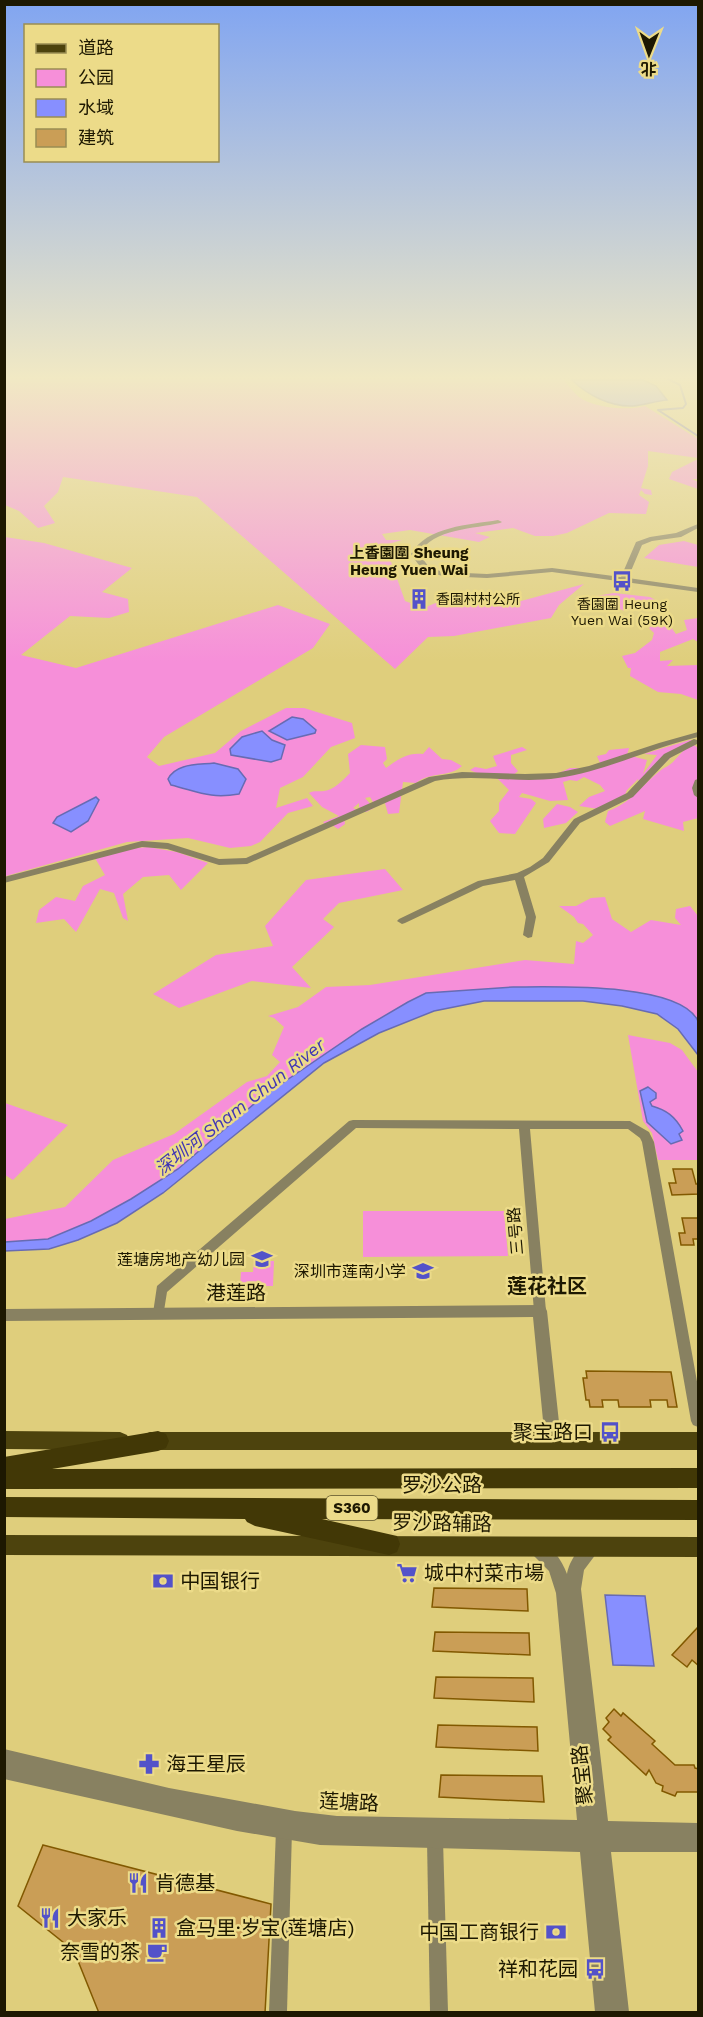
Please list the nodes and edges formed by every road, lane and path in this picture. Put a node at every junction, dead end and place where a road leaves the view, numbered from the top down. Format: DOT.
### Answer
graph roads {
  1 [pos="498,522"];
  2 [pos="699,526"];
  3 [pos="623,580"];
  4 [pos="699,590"];
  5 [pos="697,739"];
  6 [pos="699,782"];
  7 [pos="699,795"];
  8 [pos="519,876"];
  9 [pos="4,880"];
  10 [pos="402,921"];
  11 [pos="528,935"];
  12 [pos="524,1124"];
  13 [pos="540,1311"];
  14 [pos="159,1313"];
  15 [pos="4,1315"];
  16 [pos="699,1421"];
  17 [pos="4,1440"];
  18 [pos="158,1441"];
  19 [pos="553,1441"];
  20 [pos="699,1441"];
  21 [pos="4,1467"];
  22 [pos="699,1478"];
  23 [pos="4,1479"];
  24 [pos="4,1507"];
  25 [pos="222,1507"];
  26 [pos="699,1510"];
  27 [pos="389,1544"];
  28 [pos="4,1545"];
  29 [pos="594,1546"];
  30 [pos="537,1547"];
  31 [pos="699,1547"];
  32 [pos="4,1758"];
  33 [pos="4,1770"];
  34 [pos="284,1830"];
  35 [pos="699,1832"];
  36 [pos="594,1837"];
  37 [pos="435,1840"];
  38 [pos="699,1844"];
  39 [pos="278,2013"];
  40 [pos="439,2013"];
  41 [pos="605,2013"];
  42 [pos="619,2013"];
  1 -- 3 [label="street"];
  2 -- 3 [label="street"];
  3 -- 4 [label="street"];
  5 -- 8 [label="street"];
  5 -- 9 [label="street"];
  6 -- 7 [label="street"];
  8 -- 10 [label="street"];
  8 -- 11 [label="street"];
  12 -- 13 [label="street, 三号路"];
  12 -- 14 [label="street"];
  12 -- 16 [label="street"];
  13 -- 14 [label="street, 港莲路"];
  13 -- 19 [label="street, 三号路"];
  14 -- 15 [label="street, 港莲路"];
  17 -- 18 [label="main road"];
  18 -- 19 [label="main road"];
  18 -- 21 [label="highway"];
  19 -- 20 [label="main road"];
  22 -- 23 [label="highway, 罗沙公路 / S360"];
  24 -- 25 [label="highway, 罗沙公路 / S360"];
  25 -- 26 [label="highway, 罗沙公路 / S360"];
  25 -- 27 [label="highway"];
  27 -- 28 [label="main road, 罗沙路辅路"];
  27 -- 30 [label="main road, 罗沙路辅路"];
  29 -- 30 [label="main road, 罗沙路辅路"];
  29 -- 31 [label="main road, 罗沙路辅路"];
  29 -- 36 [label="street, 聚宝路"];
  30 -- 36 [label="street, 聚宝路"];
  32 -- 36 [label="street, 莲塘路"];
  33 -- 34 [label="street, 莲塘路"];
  34 -- 37 [label="street, 莲塘路"];
  34 -- 39 [label="street"];
  35 -- 36 [label="street, 莲塘路"];
  36 -- 37 [label="street, 莲塘路"];
  36 -- 38 [label="street, 莲塘路"];
  36 -- 41 [label="street, 聚宝路"];
  36 -- 42 [label="street, 聚宝路"];
  37 -- 40 [label="street"];
}
